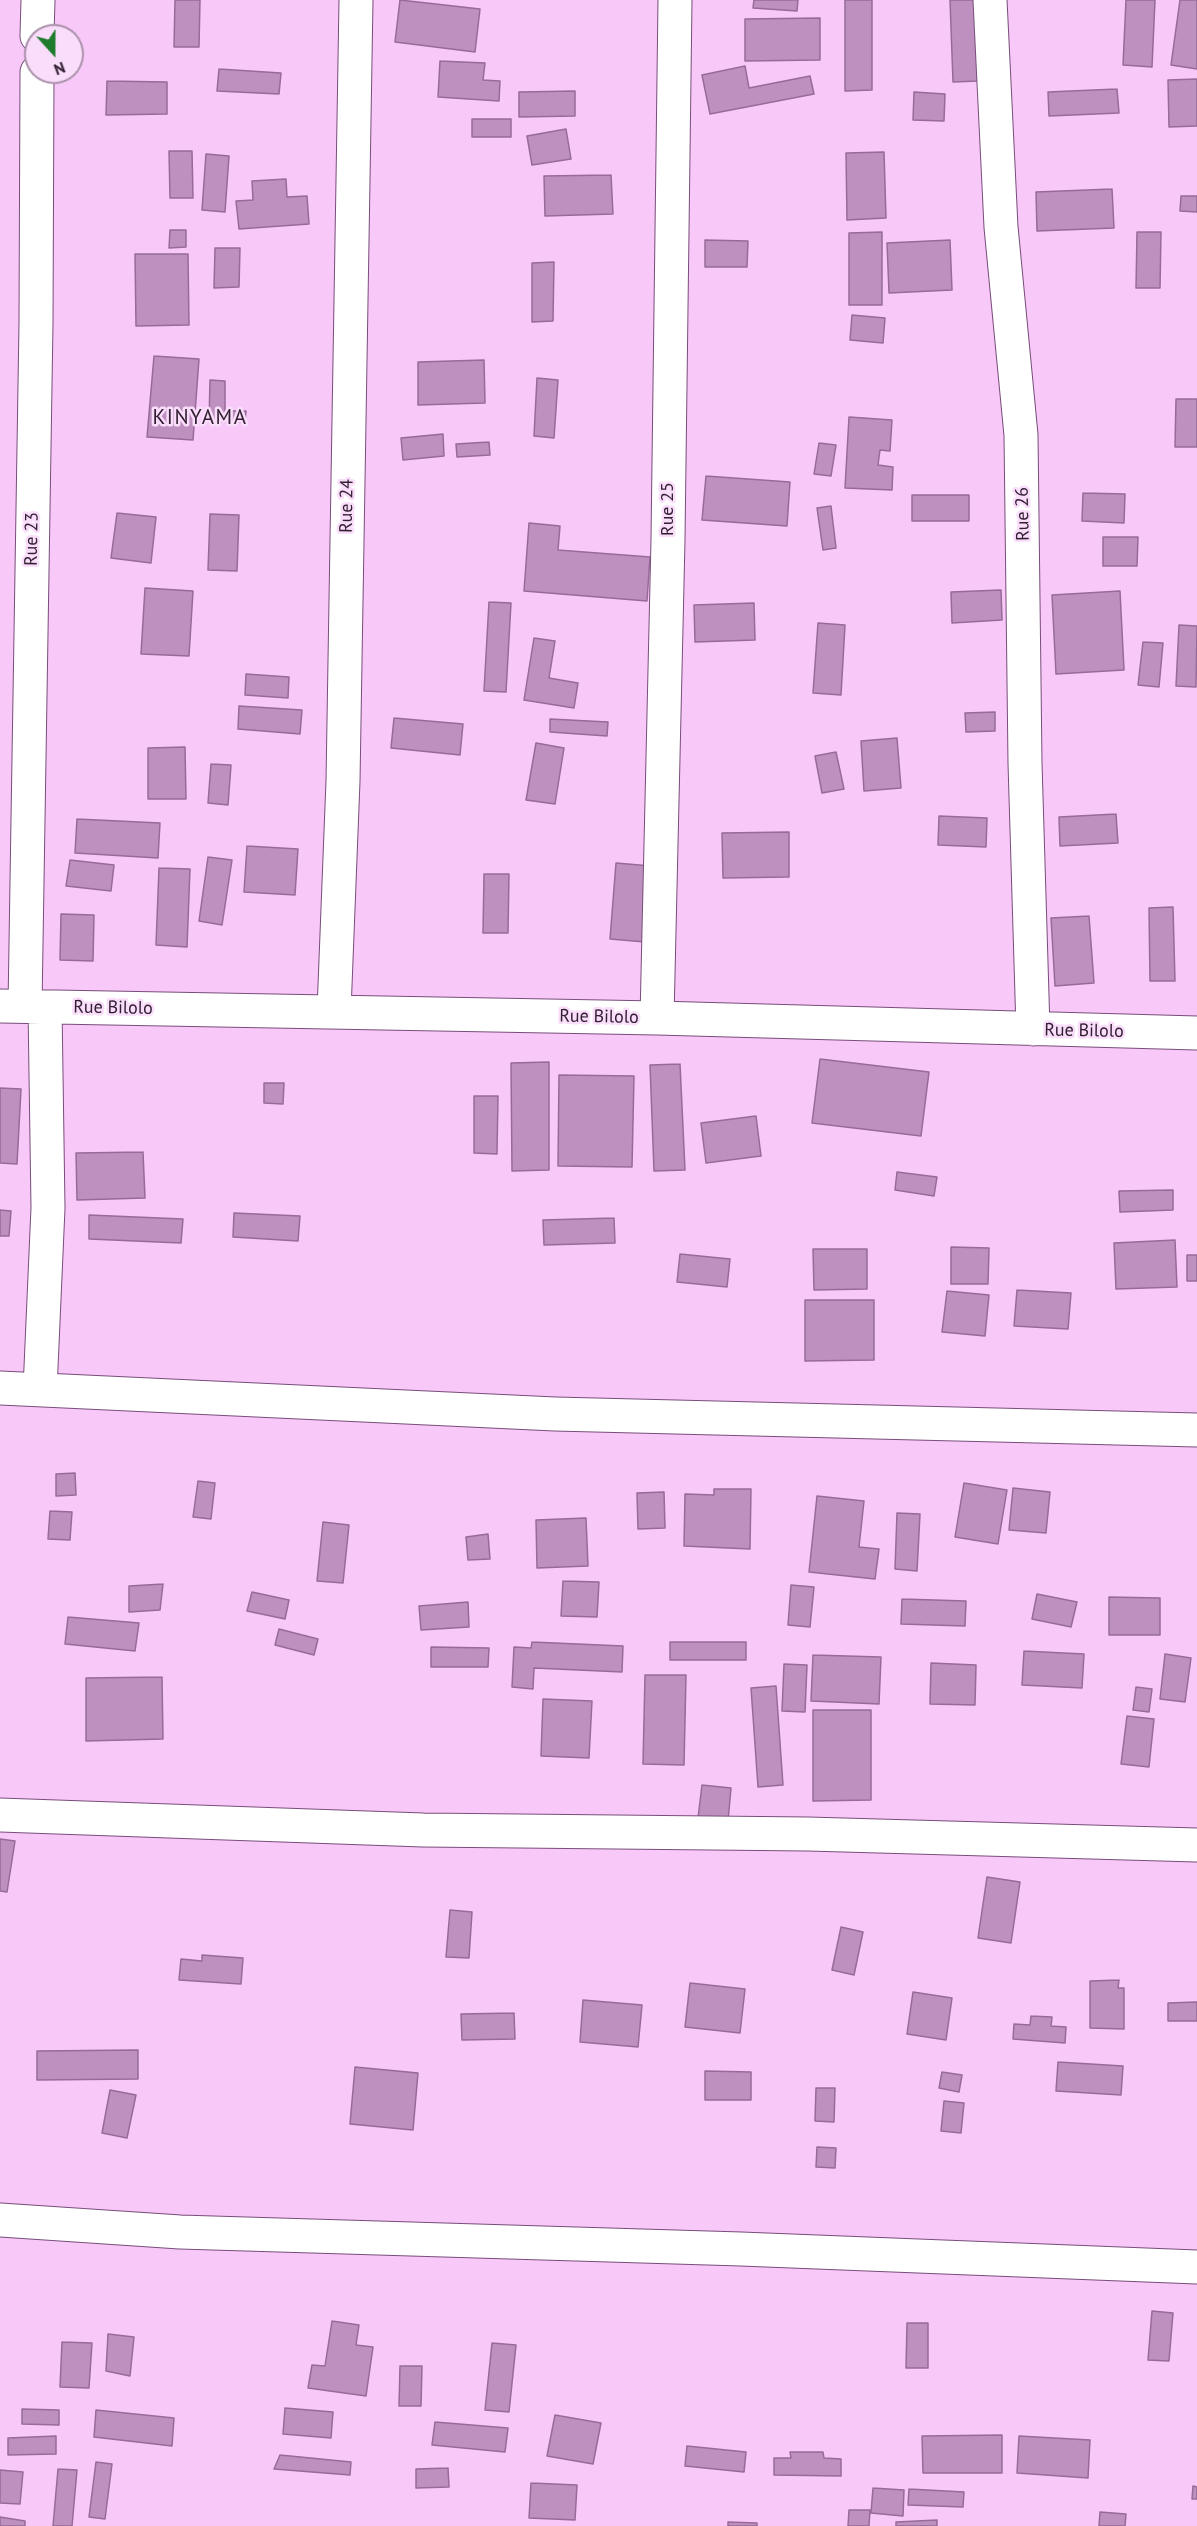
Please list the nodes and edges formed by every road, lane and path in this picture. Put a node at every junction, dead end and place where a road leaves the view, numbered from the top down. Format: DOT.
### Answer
graph roads {
  1 [pos="38,0"];
  2 [pos="356,0"];
  3 [pos="675,0"];
  4 [pos="990,0"];
  5 [pos="37,24"];
  6 [pos="37,84"];
  7 [pos="23,1006"];
  8 [pos="334,1011"];
  9 [pos="657,1018"];
  10 [pos="1033,1029"];
  11 [pos="1197,1033"];
  12 [pos="0,1388"];
  13 [pos="40,1390"];
  14 [pos="1197,1430"];
  15 [pos="0,1815"];
  16 [pos="1197,1845"];
  17 [pos="0,2220"];
  18 [pos="1197,2267"];
  1 -- 5 [label="street"];
  2 -- 8 [label="street, Rue 24"];
  3 -- 9 [label="street, Rue 25"];
  4 -- 10 [label="street, Rue 26"];
  6 -- 7 [label="street, Rue 23"];
  7 -- 8 [label="street, Rue Bilolo"];
  7 -- 13 [label="street, Rue 23"];
  8 -- 9 [label="street, Rue Bilolo"];
  9 -- 10 [label="street, Rue Bilolo"];
  10 -- 11 [label="street, Rue Bilolo"];
  12 -- 13 [label="street"];
  13 -- 14 [label="street"];
  15 -- 16 [label="street"];
  17 -- 18 [label="street"];
}
